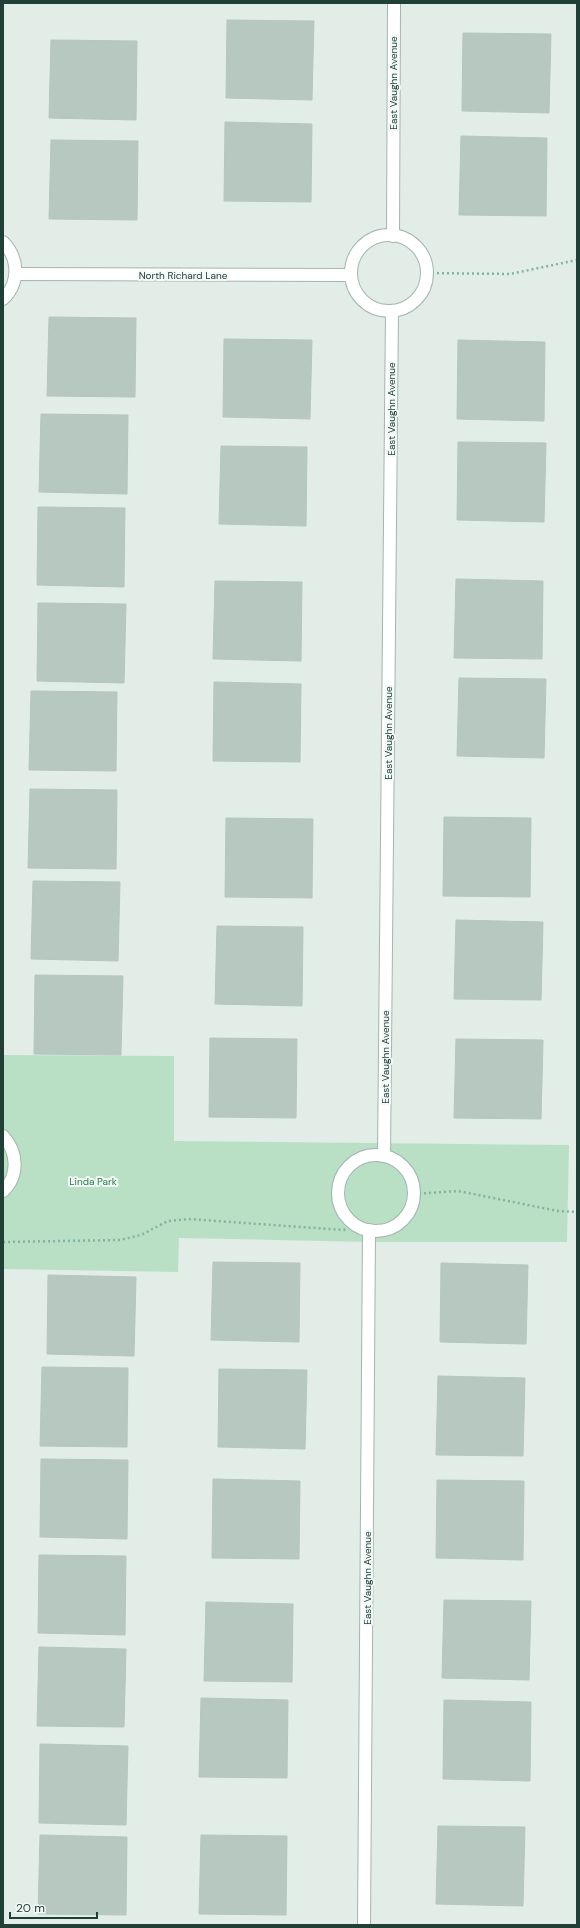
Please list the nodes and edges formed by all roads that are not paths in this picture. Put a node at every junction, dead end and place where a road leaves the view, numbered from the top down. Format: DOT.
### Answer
graph roads {
  1 [pos="394,3"];
  2 [pos="392,236"];
  3 [pos="3,242"];
  4 [pos="16,274"];
  5 [pos="351,275"];
  6 [pos="3,299"];
  7 [pos="392,311"];
  8 [pos="3,1136"];
  9 [pos="384,1156"];
  10 [pos="3,1192"];
  11 [pos="369,1230"];
  12 [pos="364,1925"];
  1 -- 2 [label="street, East Vaughn Avenue"];
  2 -- 5 [label="street"];
  2 -- 7 [label="street"];
  3 -- 4 [label="street"];
  4 -- 5 [label="street, North Richard Lane"];
  4 -- 6 [label="street"];
  5 -- 7 [label="street"];
  7 -- 9 [label="street, East Vaughn Avenue"];
  8 -- 10 [label="street"];
  9 -- 11 [label="street"];
  9 -- 11 [label="street"];
  11 -- 12 [label="street, East Vaughn Avenue"];
}
